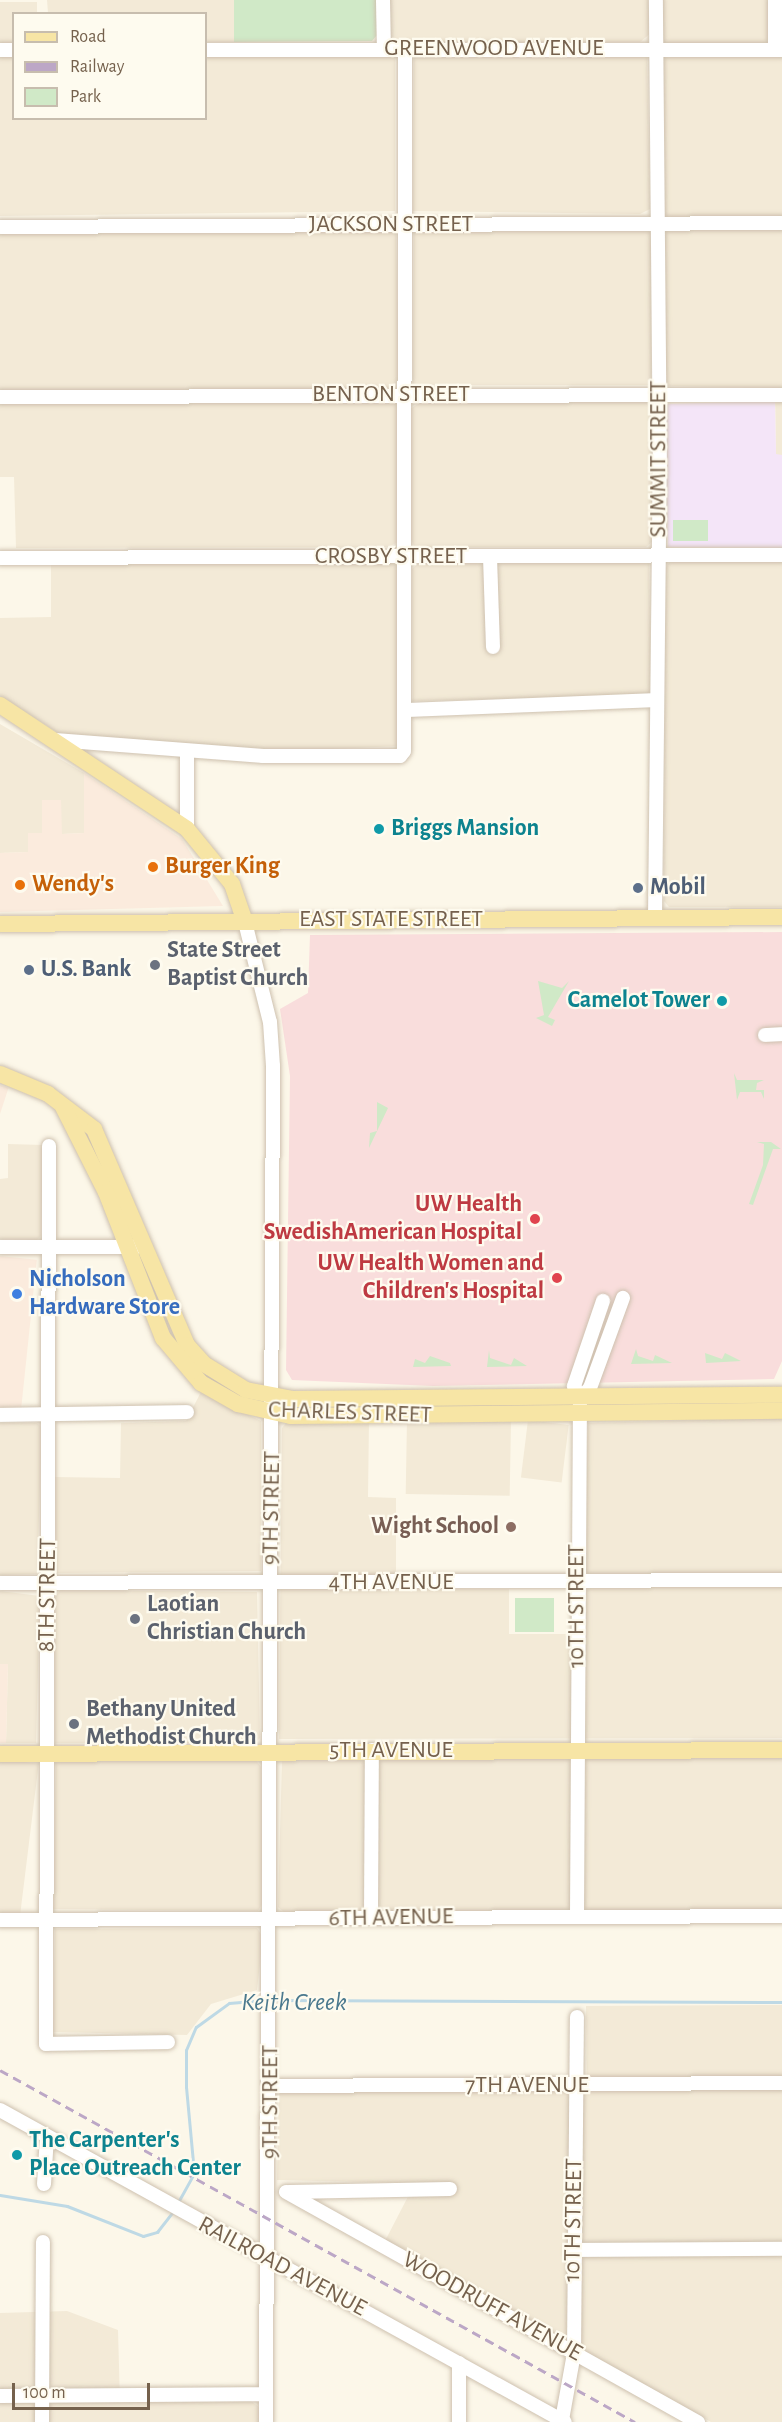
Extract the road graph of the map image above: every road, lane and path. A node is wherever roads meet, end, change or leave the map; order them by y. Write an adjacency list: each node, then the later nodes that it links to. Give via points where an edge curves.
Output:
1 (383, 0): 6 (street)
2 (656, 0): 4 (street, SUMMIT STREET)
3 (775, 0): 8 (street)
4 (656, 48): 7 (street, GREENWOOD AVENUE); 8 (street, GREENWOOD AVENUE); 11 (street, SUMMIT STREET)
5 (207, 50): 6 (street, GREENWOOD AVENUE)
6 (384, 50): 7 (street, GREENWOOD AVENUE)
7 (405, 50): 10 (street)
8 (779, 50)
9 (782, 223): 11 (street, JACKSON STREET)
10 (405, 225): 11 (street, JACKSON STREET); 12 (street, JACKSON STREET); 14 (street)
11 (659, 225): 15 (street, SUMMIT STREET)
12 (0, 227)
13 (782, 394): 15 (street, BENTON STREET)
14 (406, 395): 15 (street, BENTON STREET); 16 (street, BENTON STREET); 19 (street)
15 (660, 395): 17 (street, SUMMIT STREET)
16 (0, 398)
17 (659, 555): 18 (street, CROSBY STREET); 20 (street, CROSBY STREET); 23 (street, SUMMIT STREET)
18 (782, 555)
19 (408, 557): 20 (street, CROSBY STREET); 21 (street, CROSBY STREET); 25 (street)
20 (490, 557): 22 (street)
21 (0, 558)
22 (493, 647)
23 (657, 700): 25 (street); 30 (street, SUMMIT STREET)
24 (0, 705): 26 (main road)
25 (408, 710): 27 (street, via 407,746 400,756)
26 (53, 740): 27 (street); 28 (main road)
27 (187, 753): 28 (street)
28 (187, 829): 31 (main road, via 232,884)
29 (782, 917): 30 (main road, EAST STATE STREET)
30 (655, 918): 31 (main road, EAST STATE STREET)
31 (245, 922): 32 (main road, EAST STATE STREET); 45 (street, 9TH STREET, via 271,1028)
32 (0, 924)
33 (782, 1034): 34 (street)
34 (765, 1035)
35 (0, 1074): 36 (main road, CHARLES STREET)
36 (63, 1107): 38 (main road, CHARLES STREET, via 81,1116 98,1137); 41 (main road, CHARLES STREET, via 102,1182)
37 (49, 1146): 40 (street, 8TH STREET)
38 (144, 1246): 41 (street); 45 (main road, CHARLES STREET, via 187,1345 231,1382)
39 (0, 1247): 40 (street)
40 (49, 1247): 41 (street); 50 (street, 8TH STREET)
41 (126, 1247): 45 (main road, CHARLES STREET, via 163,1338 188,1371 238,1404)
42 (622, 1298): 46 (street, via 590,1388)
43 (603, 1301): 46 (street, 10TH STREET, via 574,1386)
44 (782, 1395): 46 (main road, CHARLES STREET)
45 (274, 1406): 46 (main road, CHARLES STREET); 55 (street, 9TH STREET)
46 (578, 1407): 47 (main road, CHARLES STREET); 52 (street, 10TH STREET)
47 (782, 1411)
48 (187, 1412): 50 (street)
49 (0, 1415): 50 (street)
50 (50, 1415): 54 (street, 8TH STREET)
51 (782, 1580): 52 (street, 4TH AVENUE)
52 (578, 1581): 55 (street, 4TH AVENUE); 60 (street, 10TH STREET)
53 (0, 1583): 54 (street, 4TH AVENUE)
54 (48, 1584): 55 (street, 4TH AVENUE); 59 (street, 8TH STREET)
55 (271, 1584): 58 (street, 9TH STREET)
56 (372, 1750): 58 (main road, 5TH AVENUE); 60 (main road, 5TH AVENUE); 64 (street)
57 (782, 1750): 60 (main road, 5TH AVENUE)
58 (271, 1751): 59 (main road, 5TH AVENUE); 67 (street, 9TH STREET)
59 (46, 1753): 61 (main road, 5TH AVENUE); 66 (street, 8TH STREET)
60 (576, 1753): 62 (street, 10TH STREET)
61 (0, 1754)
62 (577, 1916): 63 (street, 6TH AVENUE); 64 (street, 6TH AVENUE)
63 (782, 1916)
64 (371, 1918): 67 (street, 6TH AVENUE)
65 (0, 1920): 66 (street, 6TH AVENUE)
66 (46, 1920): 67 (street, 6TH AVENUE); 69 (street, 8TH STREET, via 46,2044)
67 (271, 1920): 71 (street, 9TH STREET)
68 (576, 2018): 72 (street, 10TH STREET)
69 (168, 2042)
70 (782, 2083): 72 (street, 7TH AVENUE)
71 (271, 2086): 72 (street, 7TH AVENUE); 77 (street, 9TH STREET)
72 (577, 2086): 81 (street, 10TH STREET)
73 (0, 2110): 74 (street, RAILROAD AVENUE)
74 (47, 2136): 75 (street); 82 (street, RAILROAD AVENUE, via 191,2218)
75 (44, 2184)
76 (450, 2189): 78 (street)
77 (272, 2192): 78 (street); 82 (street, 9TH STREET)
78 (286, 2192): 83 (street, WOODRUFF AVENUE)
79 (43, 2241): 87 (street)
80 (782, 2249): 81 (street)
81 (573, 2250): 83 (street, 10TH STREET)
82 (267, 2256): 84 (street, RAILROAD AVENUE); 85 (street, 9TH STREET)
83 (574, 2353): 88 (street, 10TH STREET); 92 (street, WOODRUFF AVENUE)
84 (459, 2363): 88 (street, RAILROAD AVENUE); 91 (street)
85 (266, 2394): 87 (street); 90 (street, 9TH STREET)
86 (0, 2396): 87 (street)
87 (42, 2396): 89 (street)
88 (563, 2421)
89 (42, 2422)
90 (266, 2422)
91 (459, 2422)
92 (698, 2422)

